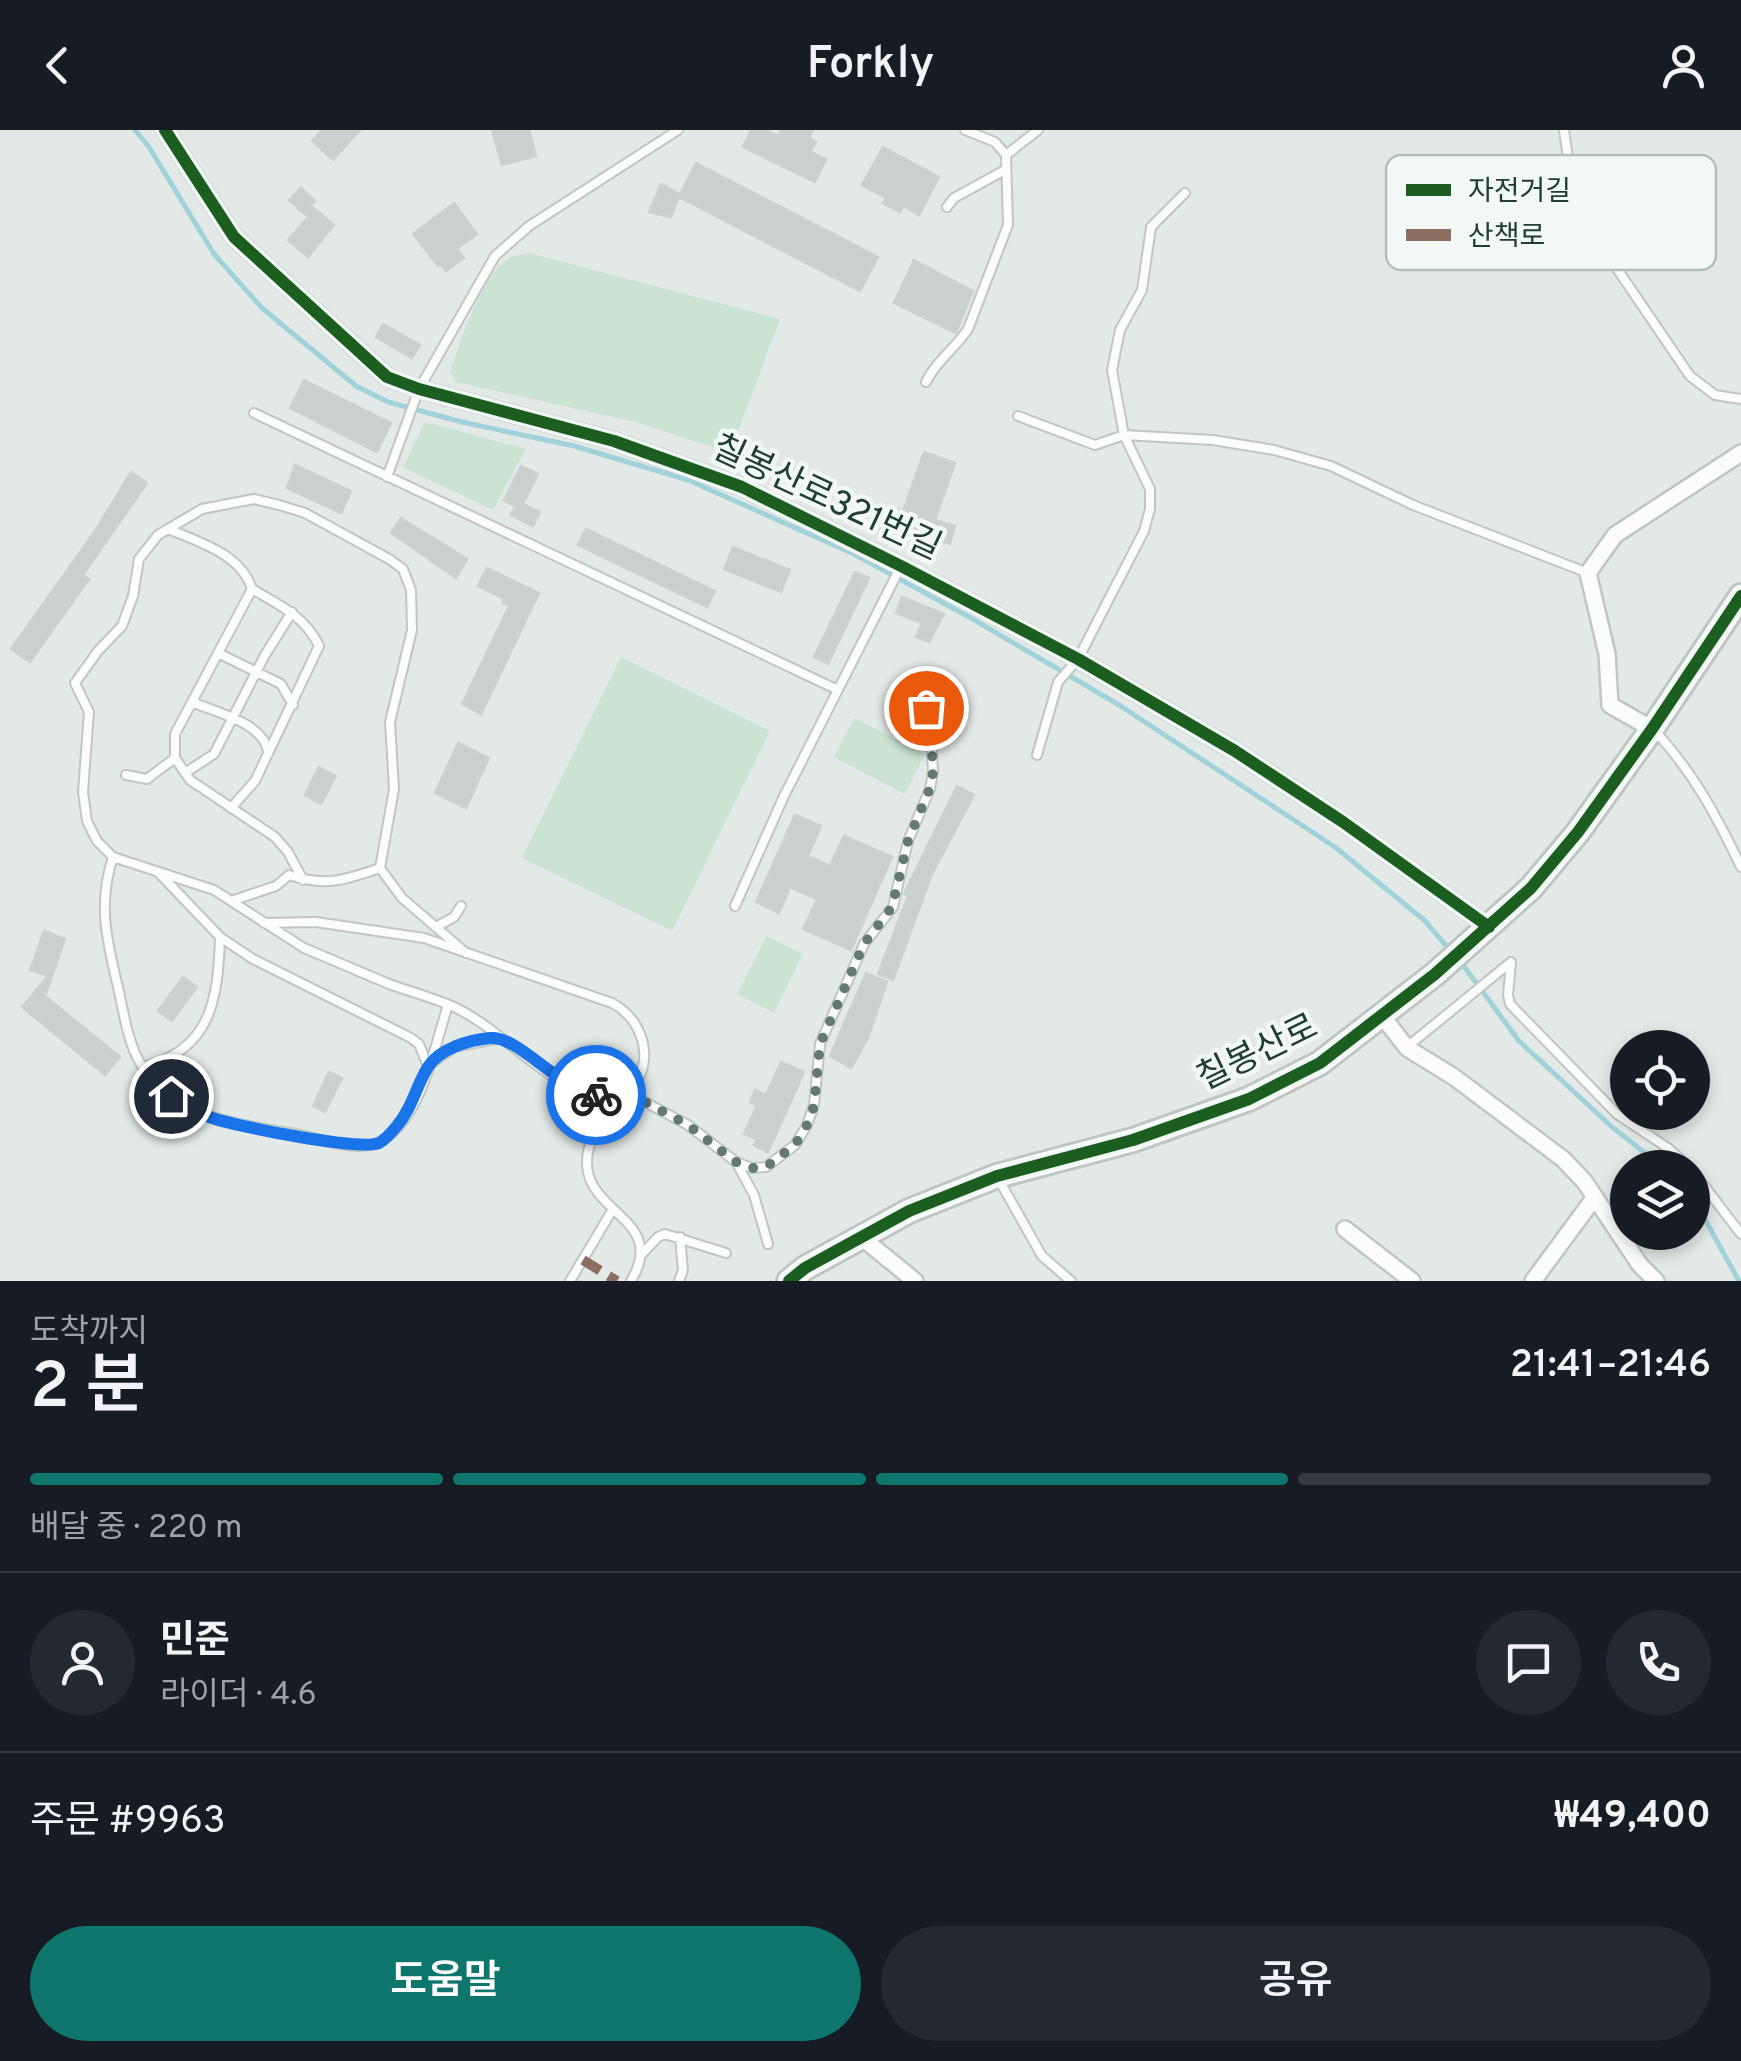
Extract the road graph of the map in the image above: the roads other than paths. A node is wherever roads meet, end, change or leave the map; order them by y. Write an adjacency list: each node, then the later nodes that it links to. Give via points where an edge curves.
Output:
1 (165, 130): 13 (street, 칠봉산로321번길, via 234,237 388,377)
2 (678, 130): 13 (lane, via 495,256)
3 (965, 130): 6 (lane, via 995,142)
4 (1038, 130): 6 (lane)
5 (1564, 130): 7 (lane)
6 (1006, 155): 8 (lane)
7 (1568, 155)
8 (1005, 170): 10 (lane); 12 (lane, via 1008,225 976,312)
9 (1185, 193): 17 (lane, via 1152,227 1142,290 1120,330 1112,370)
10 (947, 207)
11 (1618, 270): 14 (lane, via 1690,376 1715,395)
12 (926, 382)
13 (419, 389): 19 (lane); 21 (street, 칠봉산로321번길, via 614,440 742,487)
14 (1741, 399)
15 (254, 412): 19 (lane)
16 (1018, 416): 17 (lane, via 1095,445)
17 (1124, 435): 22 (lane, via 1213,440 1331,466); 27 (lane, via 1150,489 1150,508 1137,548)
18 (1741, 454): 22 (street, via 1616,536)
19 (387, 477): 29 (lane)
20 (168, 529): 23 (lane, via 232,560); 41 (lane, via 139,559 122,626 75,684 89,712 87,821); 43 (lane, via 202,509 254,498 304,513 403,569 412,630 390,722 394,789)
21 (901, 566): 27 (street, 칠봉산로321번길); 29 (lane)
22 (1588, 573): 34 (street, via 1607,654 1610,704)
23 (252, 588): 25 (lane); 26 (lane)
24 (1741, 596): 34 (street, 칠봉산로)
25 (292, 612): 28 (lane); 31 (lane, via 319,646)
26 (218, 653): 28 (lane); 30 (lane)
27 (1074, 662): 36 (lane, via 1058,682); 51 (street, 칠봉산로321번길, via 1344,822)
28 (256, 672): 31 (lane, via 281,684); 33 (lane)
29 (838, 690): 48 (lane)
30 (192, 702): 33 (lane); 37 (lane, via 175,734)
31 (292, 705): 35 (lane)
32 (926, 708): 62 (lane, via 930,788 892,907 864,944 820,1044 807,1125 795,1145 766,1167)
33 (232, 720): 35 (lane, via 264,737); 38 (lane, via 214,754)
34 (1652, 729): 42 (lane, via 1687,767); 51 (street, 칠봉산로, via 1578,832)
35 (268, 755): 40 (lane)
36 (1037, 755)
37 (175, 758): 38 (lane); 39 (lane, via 147,779)
38 (185, 772): 40 (lane)
39 (126, 776)
40 (231, 808): 45 (lane, via 275,837)
41 (114, 856): 44 (lane); 59 (lane, via 104,884 104,916)
42 (1741, 867)
43 (380, 868): 45 (lane, via 344,881); 50 (lane)
44 (158, 871): 46 (lane); 52 (lane)
45 (303, 880): 46 (lane, via 289,876)
46 (231, 901): 49 (lane)
47 (461, 906): 50 (lane)
48 (735, 906)
49 (264, 923): 53 (lane, via 334,924); 54 (lane, via 304,948)
50 (436, 928): 53 (lane)
51 (1482, 934): 55 (street, 칠봉산로)
52 (220, 938): 58 (lane, via 410,1038); 59 (lane, via 212,1003 196,1040 167,1061)
53 (466, 952): 60 (lane, via 628,1011 646,1046 636,1082)
54 (448, 1005): 56 (lane); 58 (lane)
55 (1383, 1017): 57 (street); 63 (street, 칠봉산로, via 1320,1063 1249,1099 1133,1140)
56 (506, 1038): 58 (lane, via 454,1047); 60 (lane, via 563,1083 588,1094)
57 (1406, 1048): 61 (lane, via 1510,962 1510,1004 1617,1114); 65 (street, via 1563,1159)
58 (428, 1066): 59 (lane, via 405,1116 380,1143 364,1146 214,1119 152,1082)
59 (143, 1067)
60 (626, 1092): 62 (lane, via 688,1125); 66 (lane, via 588,1152 592,1182)
61 (1670, 1150)
62 (736, 1162): 71 (lane)
63 (997, 1176): 70 (street, 칠봉산로); 79 (lane, via 1042,1256)
64 (1710, 1194): 68 (lane)
65 (1595, 1197): 81 (street); 82 (street)
66 (612, 1209): 72 (lane, via 631,1227); 74 (lane)
67 (1345, 1230): 80 (street)
68 (1741, 1234)
69 (680, 1236): 72 (lane, via 658,1237); 73 (lane); 76 (lane)
70 (861, 1237): 77 (street, 칠봉산로); 78 (street)
71 (768, 1244)
72 (643, 1253): 75 (lane)
73 (726, 1253)
74 (570, 1281)
75 (630, 1281)
76 (679, 1281)
77 (790, 1281)
78 (916, 1281)
79 (1071, 1281)
80 (1412, 1281)
81 (1533, 1281)
82 (1656, 1281)

